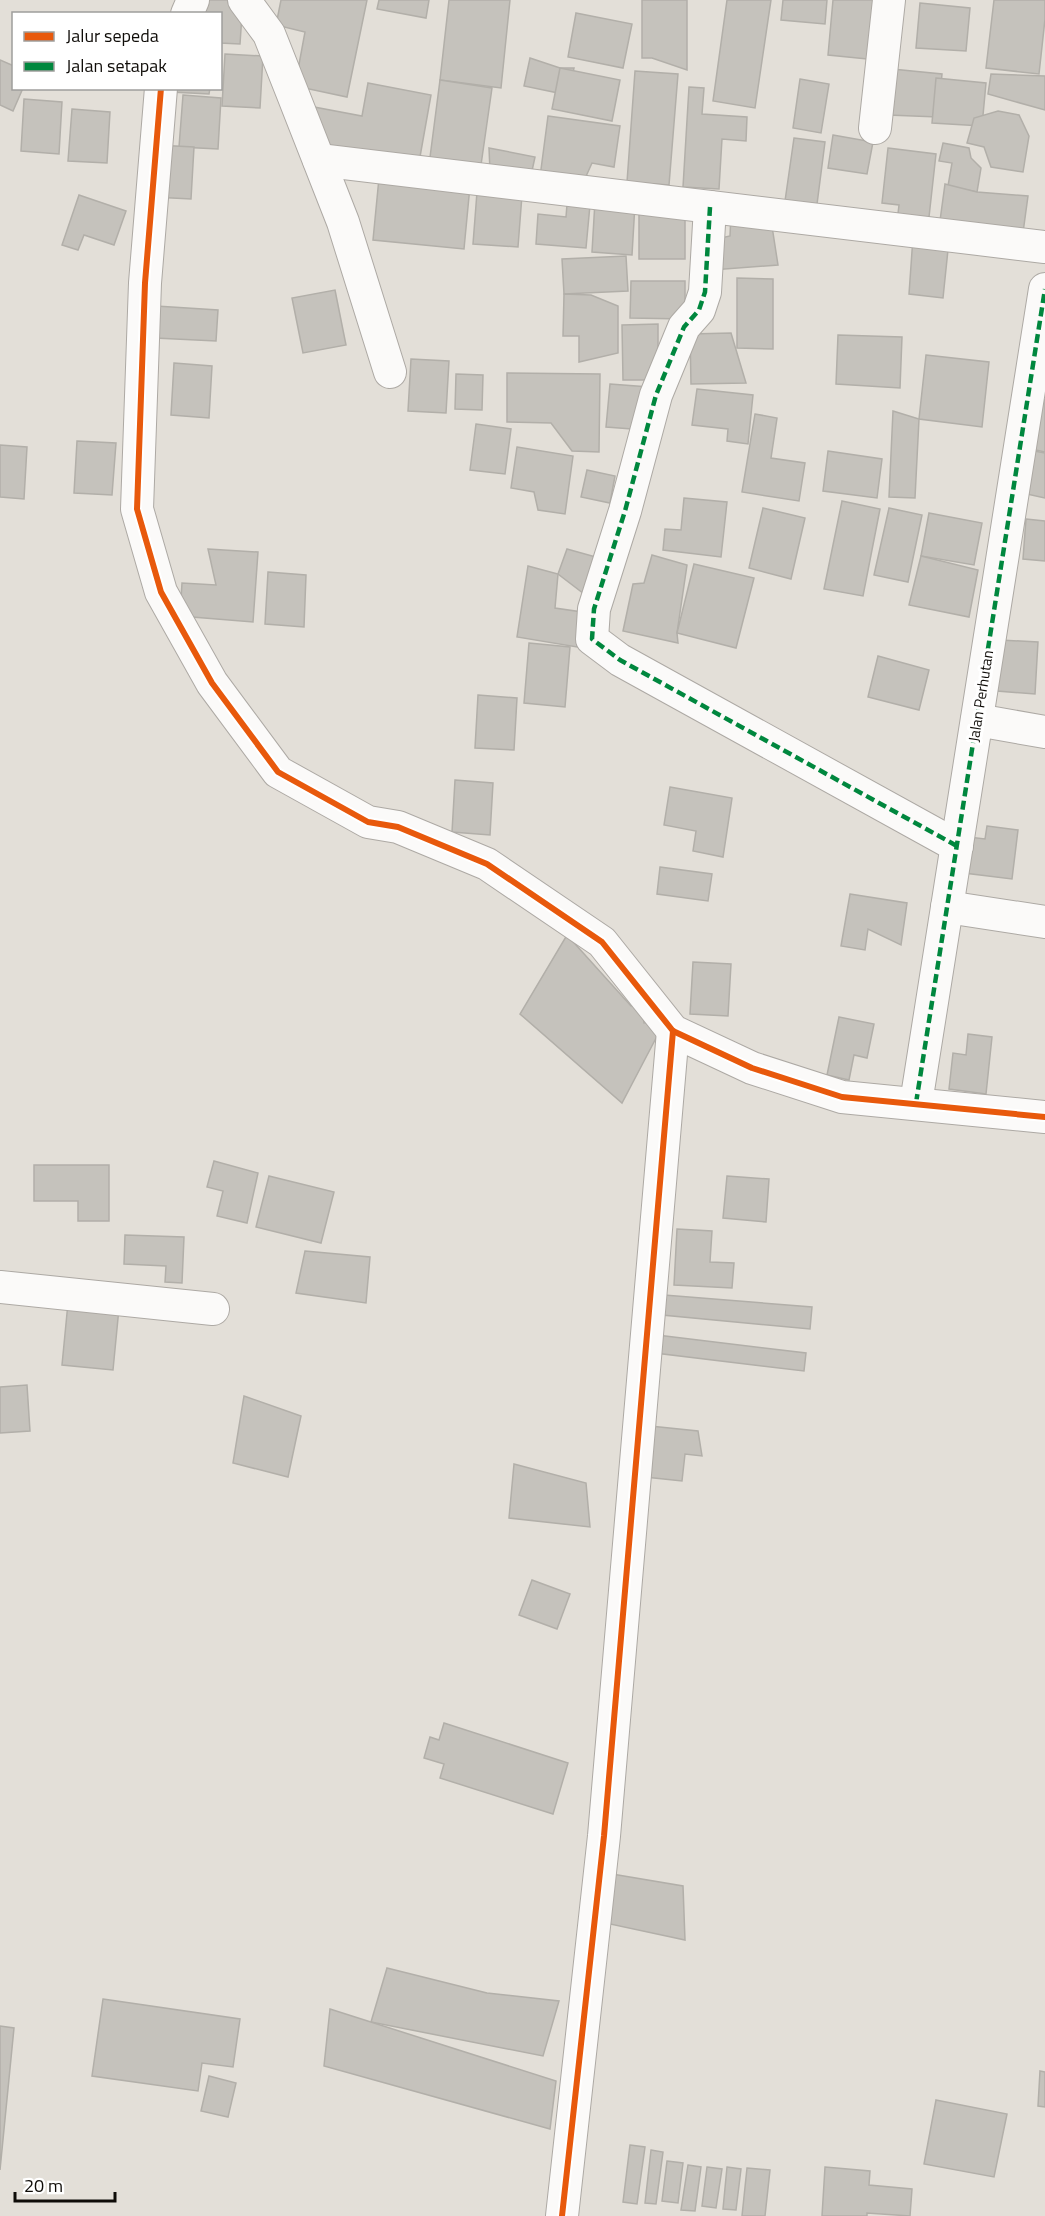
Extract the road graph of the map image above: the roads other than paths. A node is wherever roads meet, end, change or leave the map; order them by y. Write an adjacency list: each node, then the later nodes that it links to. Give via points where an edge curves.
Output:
1 (244, 0): 5 (street, via 269,34)
2 (889, 0): 4 (street)
3 (161, 90): 15 (street, via 145,283 137,509 161,592 212,683 278,772 368,822 399,827 487,864 602,942)
4 (875, 128)
5 (319, 160): 6 (street); 9 (street, via 343,222)
6 (710, 207): 7 (street); 12 (street, via 705,292 699,310 684,327 656,395 594,609 592,639 620,660)
7 (1045, 247)
8 (1045, 289): 10 (street, Jalan Perhutan)
9 (390, 372)
10 (977, 720): 11 (street); 12 (street, Jalan Perhutan)
11 (1045, 732)
12 (957, 846): 13 (street, Jalan Perhutan)
13 (947, 907): 14 (street); 16 (street, Jalan Perhutan)
14 (1045, 922)
15 (673, 1031): 16 (street, via 752,1068 842,1097); 20 (street, via 604,1836)
16 (916, 1103): 17 (street)
17 (1045, 1117)
18 (0, 1287): 19 (street)
19 (213, 1309)
20 (562, 2216)

